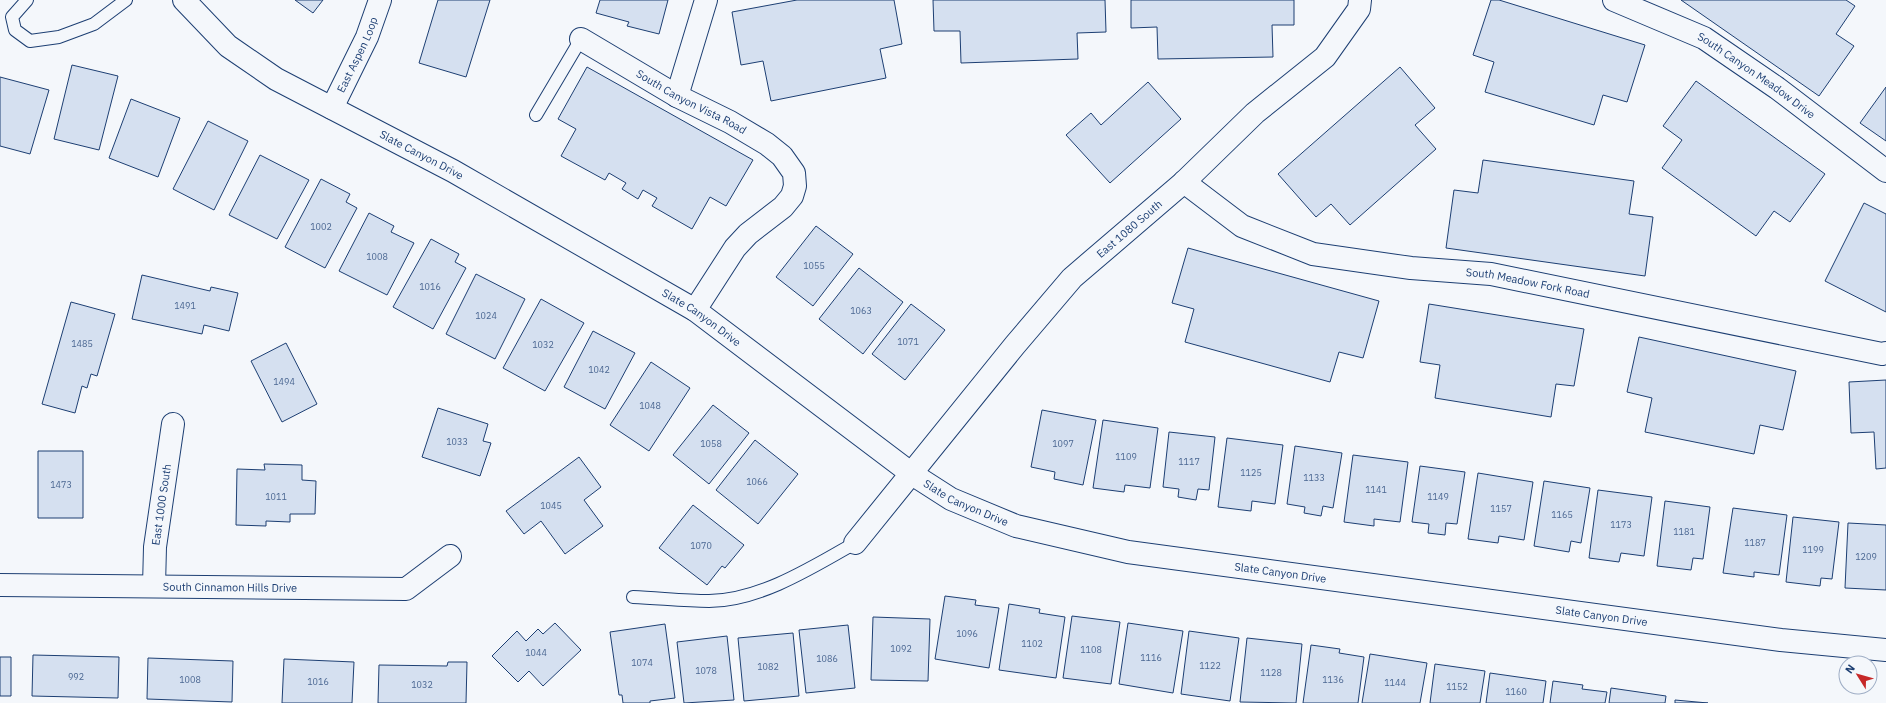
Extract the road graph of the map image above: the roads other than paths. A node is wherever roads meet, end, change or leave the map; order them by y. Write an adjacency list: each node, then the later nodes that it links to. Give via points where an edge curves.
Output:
1 (27, 0): 2 (lane, via 12,17 15,30 30,40 59,37 94,24)
2 (126, 0)
3 (184, 0): 10 (street, Slate Canyon Drive, via 228,46 276,79)
4 (380, 0): 10 (street, East Aspen Loop, via 367,38)
5 (706, 0): 9 (street)
6 (1360, 0): 13 (street, East 1080 South, via 1359,9 1325,57 1255,113)
7 (1614, 0): 12 (street, South Canyon Meadow Drive, via 1704,38 1777,88)
8 (581, 39): 9 (street, South Canyon Vista Road); 11 (lane)
9 (677, 96): 14 (street, South Canyon Vista Road, via 767,144 782,156 794,173 795,186 792,196 783,207 748,234 735,248)
10 (332, 108): 14 (street, Slate Canyon Drive, via 453,171)
11 (536, 115)
12 (1886, 171)
13 (1184, 182): 15 (street, South Meadow Fork Road, via 1242,226 1313,254 1410,268 1491,274); 17 (street, East 1080 South, via 1072,278 1014,345)
14 (695, 310): 17 (street, Slate Canyon Drive)
15 (1886, 353)
16 (173, 424): 21 (street, East 1000 South, via 155,547)
17 (912, 474): 18 (street, East 1080 South); 23 (street, Slate Canyon Drive, via 951,499 1016,526 1128,552 1781,640)
18 (855, 542): 22 (lane, via 796,577 742,597 711,602)
19 (450, 556): 21 (street, South Cinnamon Hills Drive, via 406,589)
20 (0, 585): 21 (street, South Cinnamon Hills Drive)
21 (154, 586)
22 (633, 597)
23 (1886, 650)

